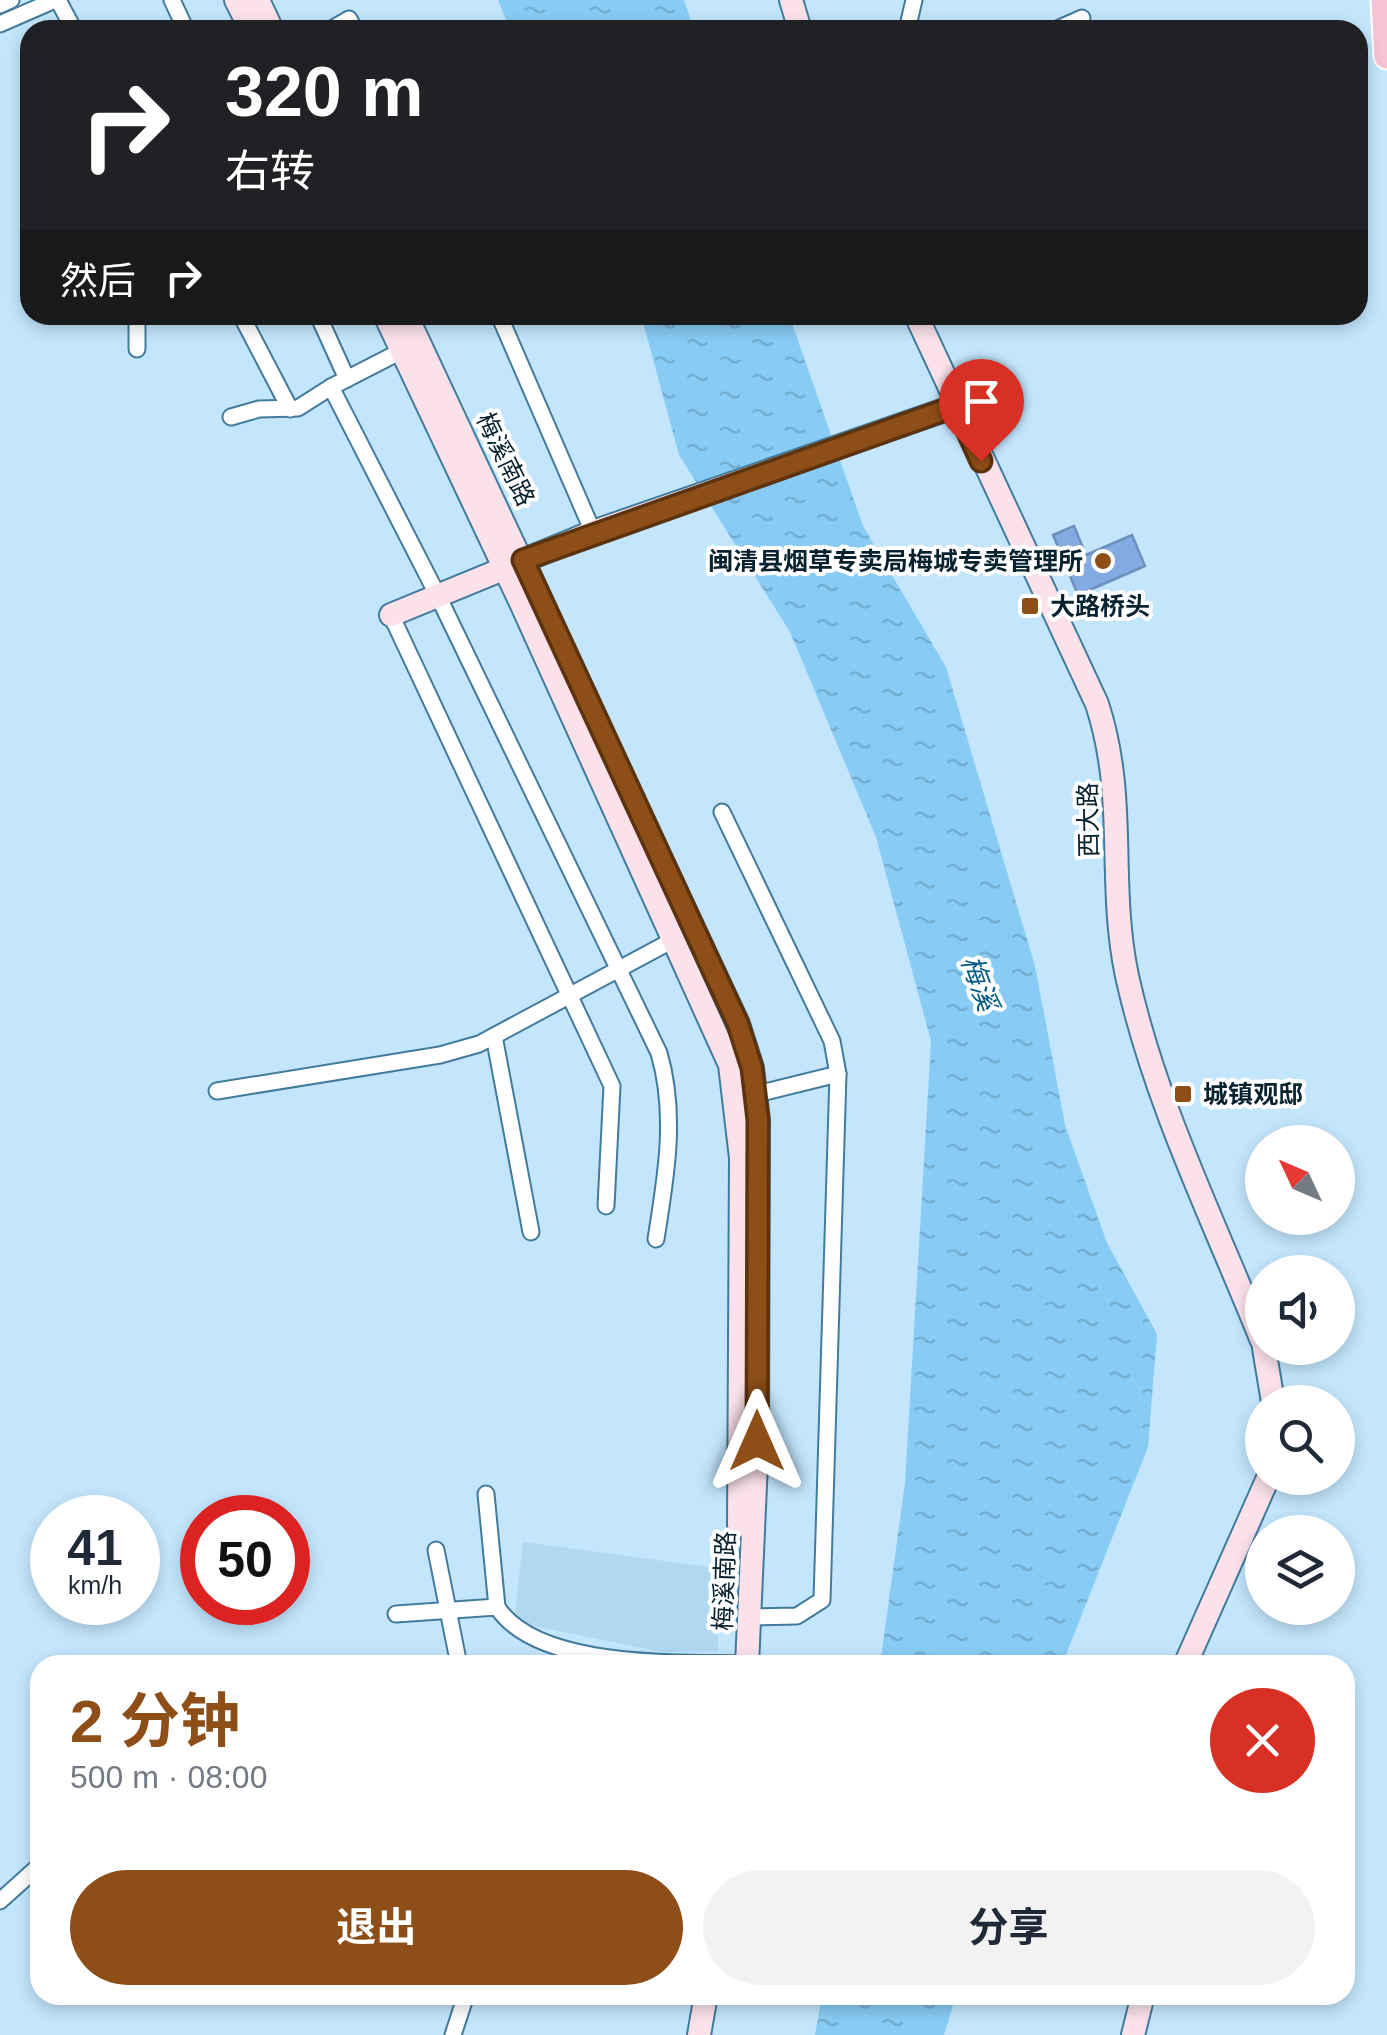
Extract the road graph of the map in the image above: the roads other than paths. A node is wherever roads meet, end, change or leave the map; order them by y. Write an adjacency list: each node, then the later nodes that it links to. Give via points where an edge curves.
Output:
1 (11, 0): 4 (street)
2 (57, 0): 7 (street)
3 (1384, 0): 8 (main road)
4 (0, 5)
5 (1082, 18): 6 (street)
6 (1078, 20)
7 (0, 24)
8 (1387, 56)
9 (137, 325): 17 (street)
10 (247, 325): 21 (street)
11 (323, 325): 18 (street)
12 (393, 325): 16 (main road, 梅溪南路)
13 (407, 325): 16 (main road, 梅溪南路)
14 (503, 325): 23 (street)
15 (920, 325): 20 (main road, 西大路)
16 (410, 346): 18 (street); 24 (main road, 梅溪南路)
17 (138, 350)
18 (348, 379): 19 (street)
19 (330, 387): 21 (street); 25 (street)
20 (956, 406): 23 (main road); 38 (main road, 西大路, via 1097,704 1115,770 1119,925 1134,1000 1178,1139)
21 (290, 410): 22 (street)
22 (231, 417)
23 (592, 532): 24 (main road)
24 (514, 564): 25 (main road); 28 (main road, 梅溪南路); 34 (main road, 梅溪南路, via 738,1024)
25 (438, 596): 26 (main road); 29 (street)
26 (391, 616): 30 (street)
27 (722, 812): 32 (street, via 832,1041)
28 (675, 939): 29 (street); 48 (main road, 梅溪南路, via 730,1065 740,1132)
29 (621, 968): 30 (street); 37 (street, via 659,1052 669,1092)
30 (571, 995): 31 (street); 35 (street, via 612,1086)
31 (494, 1036): 33 (street, via 440,1055); 36 (street)
32 (838, 1074): 34 (street); 45 (street, via 822,1600 797,1616)
33 (217, 1091)
34 (757, 1094): 45 (main road, 梅溪南路)
35 (606, 1206)
36 (532, 1232)
37 (656, 1239)
38 (1245, 1301)
39 (486, 1494): 42 (street)
40 (1260, 1495): 50 (main road)
41 (436, 1550): 43 (street)
42 (498, 1607): 43 (street); 47 (street, via 524,1633)
43 (447, 1611): 44 (street); 46 (street)
44 (396, 1614)
45 (750, 1617): 49 (main road, 梅溪南路)
46 (457, 1655)
47 (600, 1655)
48 (736, 1655)
49 (748, 1655)
50 (1189, 1655)
51 (30, 1874): 52 (street)
52 (0, 1901)
53 (463, 2005): 57 (street)
54 (696, 2005): 58 (main road)
55 (704, 2005): 58 (main road)
56 (1140, 2005): 59 (main road)
57 (453, 2035)
58 (696, 2035)
59 (1134, 2035)

